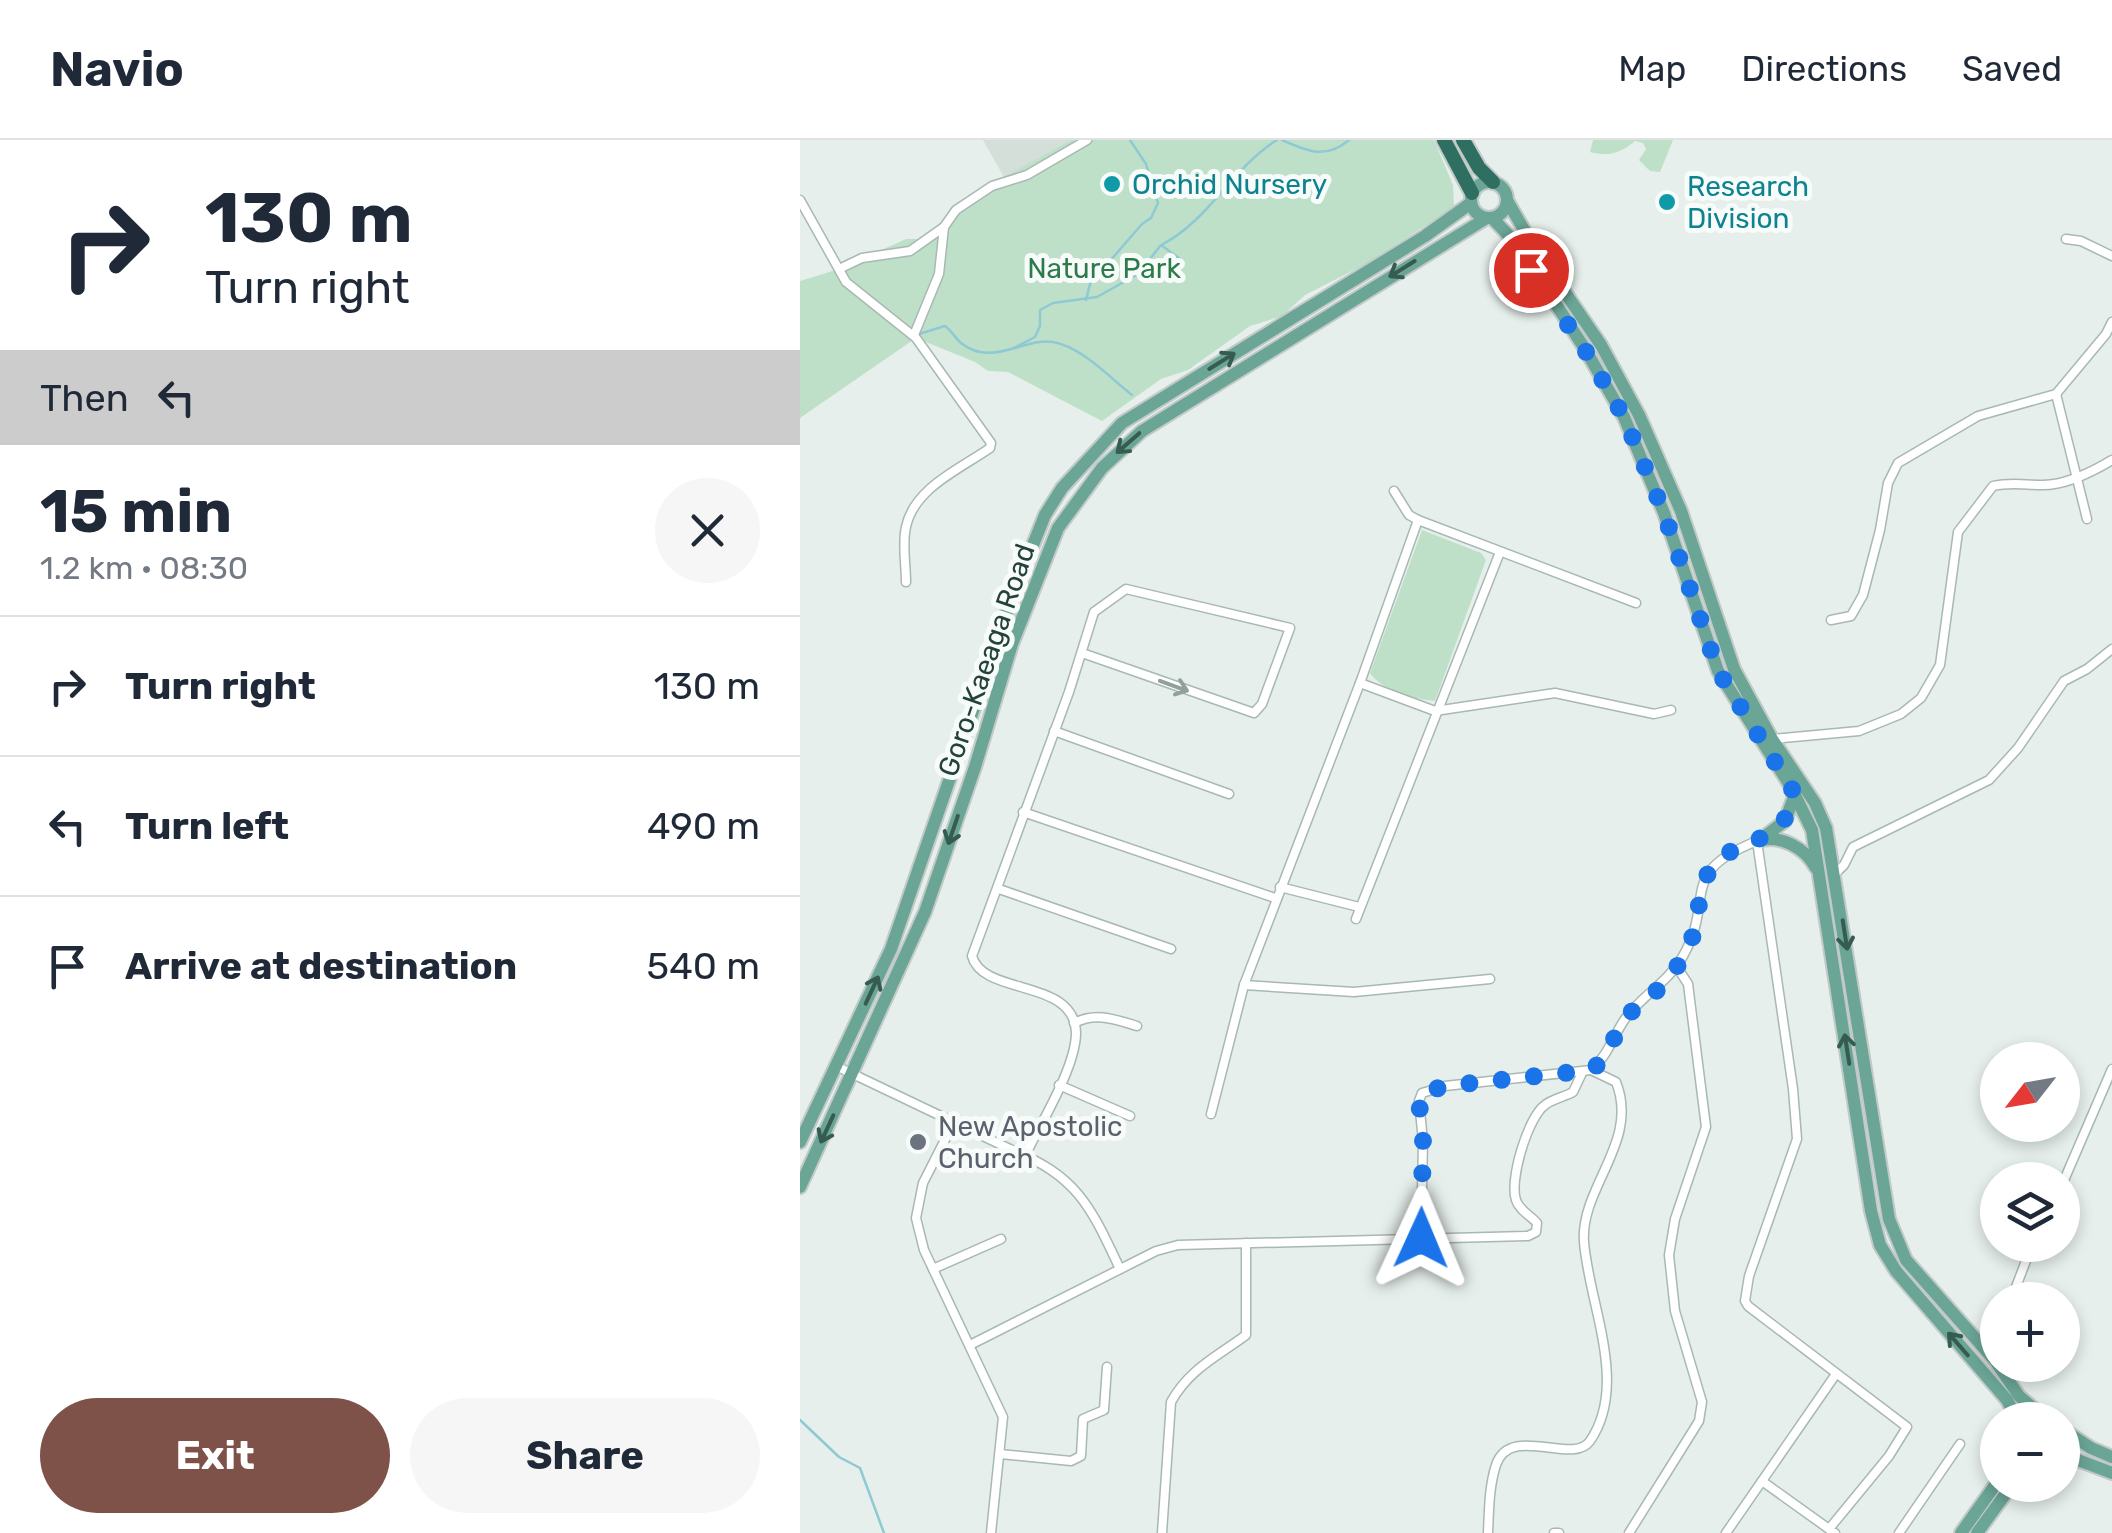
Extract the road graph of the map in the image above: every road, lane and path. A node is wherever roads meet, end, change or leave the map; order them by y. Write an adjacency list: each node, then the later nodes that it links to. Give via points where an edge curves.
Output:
1 (1087, 140): 9 (street, via 1027,175 992,186 956,210)
2 (1444, 140): 5 (highway)
3 (1463, 140): 4 (highway)
4 (1493, 182): 5 (main road, via 1480,184); 7 (main road)
5 (1471, 198): 8 (main road, via 1476,213); 49 (main road, Goro-Kaeaga Road, one-way to 5, via 891,949 1012,595 1062,488 1122,422 1425,236)
6 (800, 200): 12 (street)
7 (1508, 202): 8 (main road); 31 (main road, via 1639,415 1681,511 1729,658)
8 (1489, 218): 33 (main road, via 1516,244 1624,417 1718,671); 52 (main road, Goro-Kaeaga Road, one-way to 52, via 1168,412 1092,481 1058,528 1012,644 925,912)
9 (944, 227): 12 (street, via 910,251 862,258); 14 (street, via 939,274)
10 (2066, 239): 11 (street)
11 (2112, 256)
12 (839, 269): 14 (street, via 862,297)
13 (2112, 322): 15 (street)
14 (914, 335): 22 (street, via 992,445 914,506 906,528)
15 (2056, 394): 17 (street); 24 (street, via 1978,416 1898,463 1862,595 1852,616)
16 (2112, 460): 17 (street)
17 (2077, 477): 19 (street); 31 (street, via 2045,486 1993,486 1967,518 1954,547 1940,665 1920,698 1859,731)
18 (1394, 491): 20 (street)
19 (2086, 519)
20 (1418, 520): 21 (street); 27 (street)
21 (1500, 552): 23 (street); 29 (street)
22 (906, 582)
23 (1636, 602)
24 (1831, 620)
25 (2112, 649): 36 (street, via 2064,681 1990,780 1852,848)
26 (1082, 652): 26 (street, one-way to 26, via 1254,714 1290,628 1126,589 1094,612); 30 (street)
27 (1360, 684): 29 (street); 38 (street)
28 (1671, 710): 29 (street, via 1654,714 1554,693)
29 (1436, 711): 41 (street)
30 (1054, 731): 32 (street); 34 (street)
31 (1772, 738): 36 (main road, via 1820,814)
32 (1229, 794)
33 (1795, 794): 35 (main road, via 1785,822); 37 (main road, via 1812,830)
34 (1023, 812): 39 (street); 40 (street)
35 (1757, 841): 37 (main road, via 1798,847); 44 (street, via 1722,858 1707,875 1692,940); 70 (street, via 1797,1138 1745,1300)
36 (1836, 873): 67 (main road, one-way to 67, via 1892,1231 1912,1267)
37 (1820, 875): 71 (main road, one-way to 37, via 1880,1246)
38 (1280, 887): 40 (street); 41 (street)
39 (998, 889): 43 (street); 47 (street, via 974,964 986,976 1055,1000)
40 (1275, 898): 46 (street)
41 (1358, 907): 42 (street)
42 (1356, 919)
43 (1171, 949)
44 (1677, 967): 51 (street, via 1626,1017 1606,1055); 85 (street, via 1688,984 1706,1126 1669,1254 1674,1311 1702,1402 1699,1420)
45 (1490, 979): 46 (street, via 1354,992)
46 (1244, 985): 54 (street)
47 (1074, 1023): 48 (street, via 1104,1016); 53 (street, via 1072,1055)
48 (1137, 1026)
49 (836, 1066): 52 (street); 57 (main road, Goro-Kaeaga Road)
50 (2112, 1070): 60 (street)
51 (1587, 1071): 62 (street, via 1422,1093); 62 (street, via 1573,1092 1536,1115 1523,1146 1516,1200 1537,1223 1536,1232); 84 (street, via 1616,1082 1622,1098 1621,1127 1584,1239 1607,1410 1588,1446 1510,1448 1497,1461)
52 (853, 1073): 56 (street); 59 (main road, Goro-Kaeaga Road, one-way to 59)
53 (1059, 1085): 55 (street); 58 (street)
54 (1211, 1114)
55 (1130, 1116)
56 (954, 1122): 58 (street); 66 (street, via 924,1184 916,1218)
57 (800, 1142)
58 (1023, 1152): 65 (street, via 1081,1196)
59 (807, 1156): 61 (main road, Goro-Kaeaga Road)
60 (2072, 1162)
61 (800, 1187)
62 (1421, 1238): 64 (street)
63 (1001, 1239): 66 (street)
64 (1246, 1242): 65 (street, via 1178,1244); 83 (street, via 1246,1334 1208,1359 1171,1402)
65 (1120, 1269): 68 (street)
66 (933, 1270): 68 (street)
67 (1980, 1343)
68 (970, 1345): 74 (street, via 1004,1417)
69 (1108, 1368): 74 (street, via 1104,1410 1083,1419 1080,1456 1071,1461)
70 (1836, 1374): 78 (street); 81 (street, via 1908,1427)
71 (2008, 1402)
72 (2080, 1439): 75 (main road)
73 (1960, 1444): 87 (street)
74 (1000, 1454): 82 (street)
75 (2112, 1458)
76 (2080, 1461): 77 (main road)
77 (2112, 1473)
78 (1762, 1481): 81 (street); 86 (street)
79 (1983, 1502): 88 (main road)
80 (2000, 1502): 89 (main road)
81 (1832, 1531)
82 (991, 1533)
83 (1162, 1533)
84 (1488, 1533)
85 (1629, 1533)
86 (1726, 1533)
87 (1899, 1533)
88 (1960, 1533)
89 (1977, 1533)

